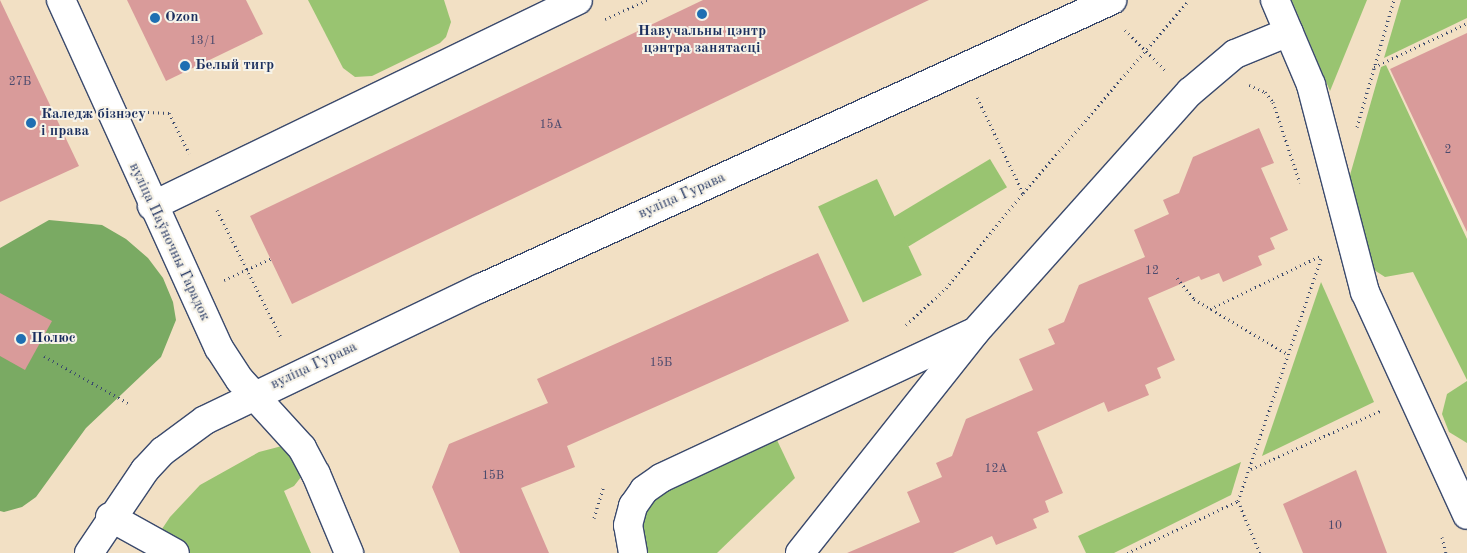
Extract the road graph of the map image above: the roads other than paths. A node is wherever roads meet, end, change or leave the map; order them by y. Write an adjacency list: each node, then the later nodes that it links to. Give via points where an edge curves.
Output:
1 (61, 0): 6 (street, вуліца Паўночны Гарадок)
2 (578, 0): 6 (street)
3 (1112, 0): 8 (street, вуліца Гурава)
4 (1275, 0): 5 (street)
5 (1290, 32): 7 (street, via 1234,54 1202,79); 9 (street, via 1320,114 1365,292)
6 (152, 206): 8 (street, вуліца Паўночны Гарадок, via 218,348)
7 (976, 331): 14 (street, via 661,478 644,490 633,506 628,526); 15 (street)
8 (253, 395): 10 (street, вуліца Гурава, via 205,420 163,451); 13 (street, вуліца Паўночны Гарадок, via 291,434 310,461)
9 (1467, 515)
10 (110, 517): 11 (street, вуліца Гурава); 12 (street)
11 (89, 553)
12 (175, 553)
13 (349, 553)
14 (633, 553)
15 (800, 553)

